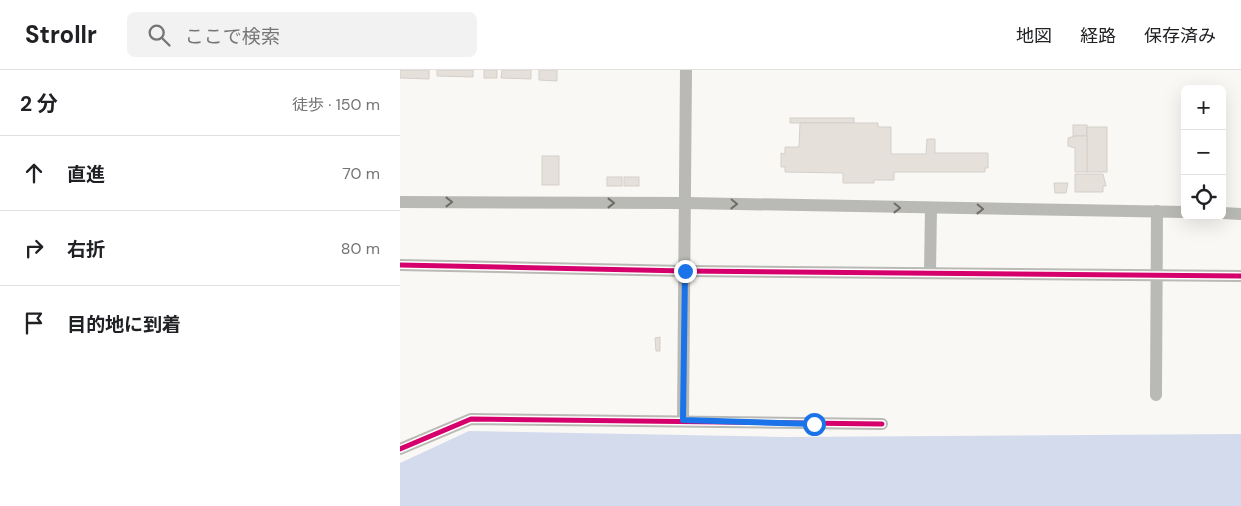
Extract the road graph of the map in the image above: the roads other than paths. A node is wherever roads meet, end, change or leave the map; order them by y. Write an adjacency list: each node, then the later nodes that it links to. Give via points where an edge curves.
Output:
1 (686, 70): 3 (street)
2 (400, 202): 3 (street, one-way to 3)
3 (686, 203): 4 (street, one-way to 4); 10 (street)
4 (931, 208): 5 (street, one-way to 5); 11 (street)
5 (1157, 211): 6 (street); 12 (street)
6 (1181, 212)
7 (1226, 213): 8 (street)
8 (1241, 214)
9 (400, 265): 10 (street)
10 (685, 271): 11 (street); 15 (street)
11 (930, 272): 12 (street)
12 (1156, 275): 13 (street); 14 (street)
13 (1241, 276)
14 (1156, 395)
15 (683, 420): 16 (street); 17 (street, via 471,419)
16 (882, 424)
17 (400, 449)

